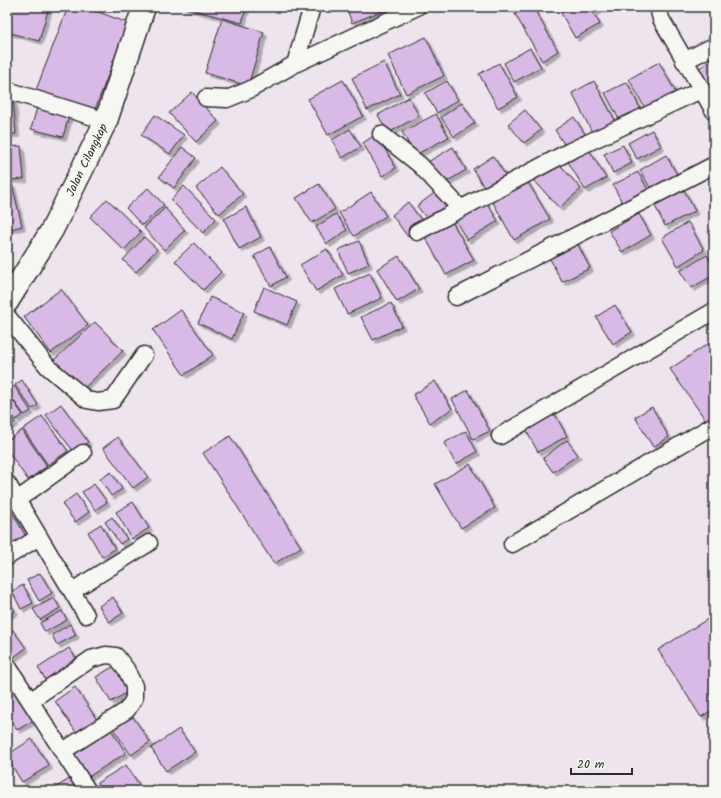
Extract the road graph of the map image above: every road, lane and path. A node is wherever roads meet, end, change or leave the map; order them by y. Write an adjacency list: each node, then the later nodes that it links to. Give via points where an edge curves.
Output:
1 (144, 7): 12 (street, Jalan Cilangkap)
2 (312, 7): 7 (street)
3 (417, 7): 7 (street)
4 (658, 7): 6 (street, via 661,19)
5 (714, 46): 6 (street)
6 (684, 61): 9 (street)
7 (295, 64): 10 (street, via 227,99)
8 (7, 90): 12 (street)
9 (701, 90): 11 (street); 15 (street, via 570,151)
10 (206, 98)
11 (714, 110)
12 (106, 121): 18 (street, Jalan Cilangkap, via 52,230)
13 (381, 134): 15 (street, via 420,165)
14 (714, 165): 17 (street)
15 (461, 209): 16 (street)
16 (417, 232)
17 (456, 297)
18 (7, 302)
19 (713, 315): 23 (street)
20 (7, 316): 21 (street, via 48,367 87,400 112,400)
21 (144, 355)
22 (714, 425): 29 (street)
23 (500, 436)
24 (83, 453): 26 (street)
25 (7, 483): 26 (street)
26 (17, 500): 27 (street)
27 (39, 537): 30 (street); 31 (street)
28 (149, 543): 31 (street)
29 (512, 544)
30 (7, 557)
31 (72, 591): 32 (street)
32 (86, 614)
33 (7, 665): 34 (street)
34 (30, 702): 35 (street); 35 (street, via 91,659 106,655 116,656 126,669 134,686 134,699 127,710)
35 (63, 751): 36 (street)
36 (88, 791)

